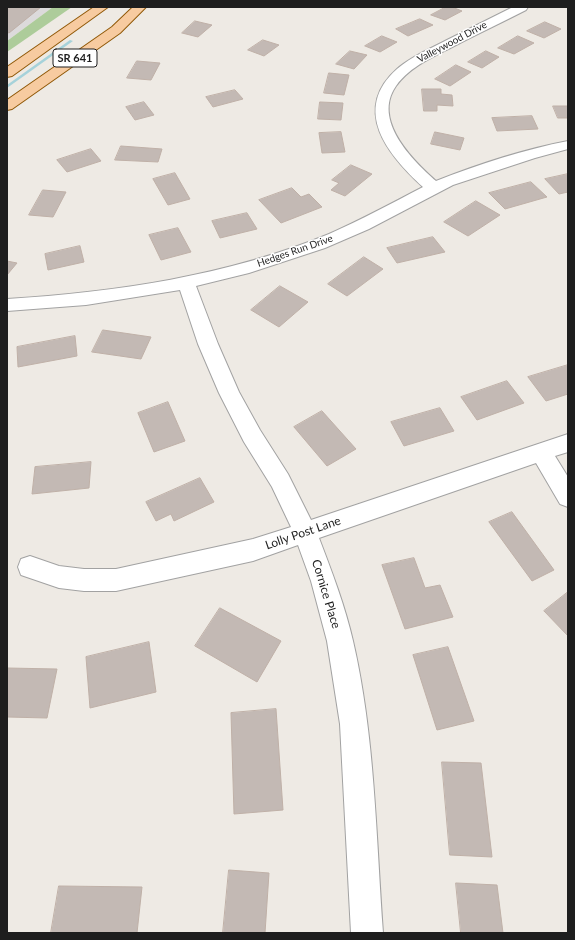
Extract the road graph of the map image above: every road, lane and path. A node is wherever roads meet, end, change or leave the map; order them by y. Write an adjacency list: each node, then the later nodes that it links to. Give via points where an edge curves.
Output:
1 (102, 7): 4 (main road, SR 641)
2 (140, 7): 5 (main road, SR 641, via 116,30)
3 (522, 7): 7 (street, Valleywood Drive, via 421,58 407,67 390,87 382,107 391,139 416,172)
4 (7, 73)
5 (7, 106)
6 (568, 145): 7 (street, Hedges Run Drive, via 522,157)
7 (434, 188): 8 (street, Hedges Run Drive, via 388,213 320,243 264,262)
8 (186, 282): 9 (street, Hedges Run Drive, via 112,296); 13 (street, Cornice Place, via 229,393 280,481)
9 (7, 305)
10 (568, 443): 11 (street, Lolly Post Lane)
11 (541, 452): 12 (street); 13 (street, Lolly Post Lane)
12 (568, 497)
13 (305, 532): 14 (street, Lolly Post Lane, via 253,550 116,580 59,577); 15 (street, Cornice Place, via 323,581 340,641 354,724)
14 (30, 567)
15 (367, 933)

